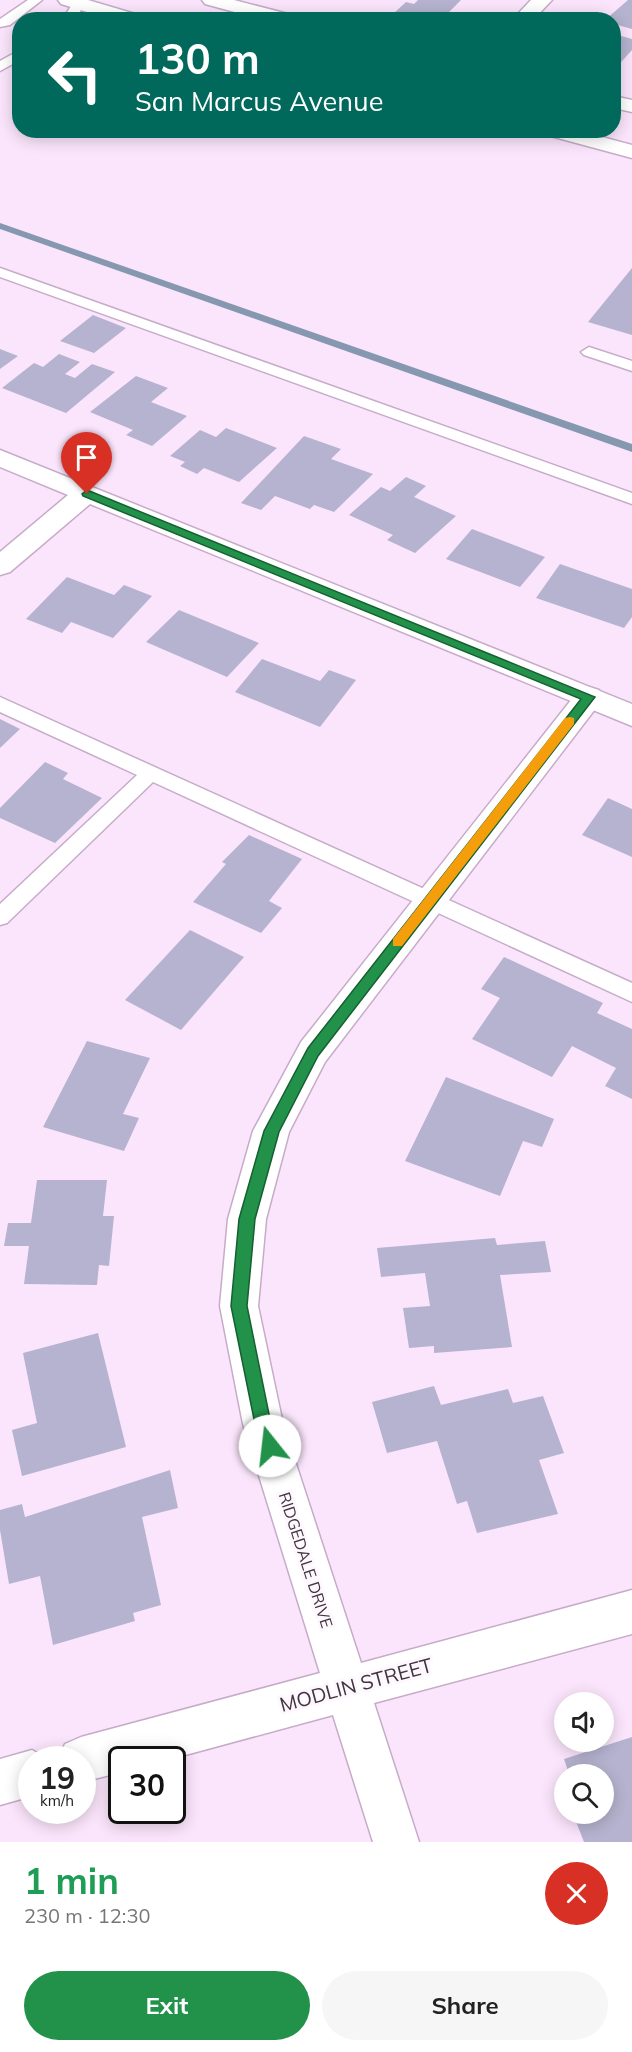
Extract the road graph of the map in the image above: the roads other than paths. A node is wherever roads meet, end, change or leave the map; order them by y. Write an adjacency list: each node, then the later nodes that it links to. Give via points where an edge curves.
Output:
1 (36, 0): 5 (lane)
2 (212, 0): 7 (street)
3 (542, 0): 8 (street)
4 (77, 1): 6 (street)
5 (20, 12)
6 (111, 12)
7 (258, 12)
8 (529, 12)
9 (580, 138): 10 (street)
10 (632, 152)
11 (0, 272): 16 (lane)
12 (589, 352): 13 (lane)
13 (632, 366)
14 (0, 458): 15 (street)
15 (87, 494): 17 (street); 18 (street)
16 (632, 499)
17 (0, 566)
18 (589, 697): 20 (street); 22 (street, RIDGEDALE DRIVE)
19 (0, 704): 21 (lane)
20 (632, 716)
21 (151, 772): 22 (lane); 23 (lane)
22 (431, 899): 24 (lane); 26 (street, RIDGEDALE DRIVE, via 313,1052 271,1131 247,1219 239,1306 263,1424)
23 (0, 917)
24 (632, 993)
25 (632, 1612): 26 (street, MODLIN STREET)
26 (346, 1687): 27 (street, MODLIN STREET); 30 (street, RIDGEDALE DRIVE)
27 (96, 1756)
28 (18, 1777): 29 (street)
29 (0, 1782)
30 (396, 1842)

